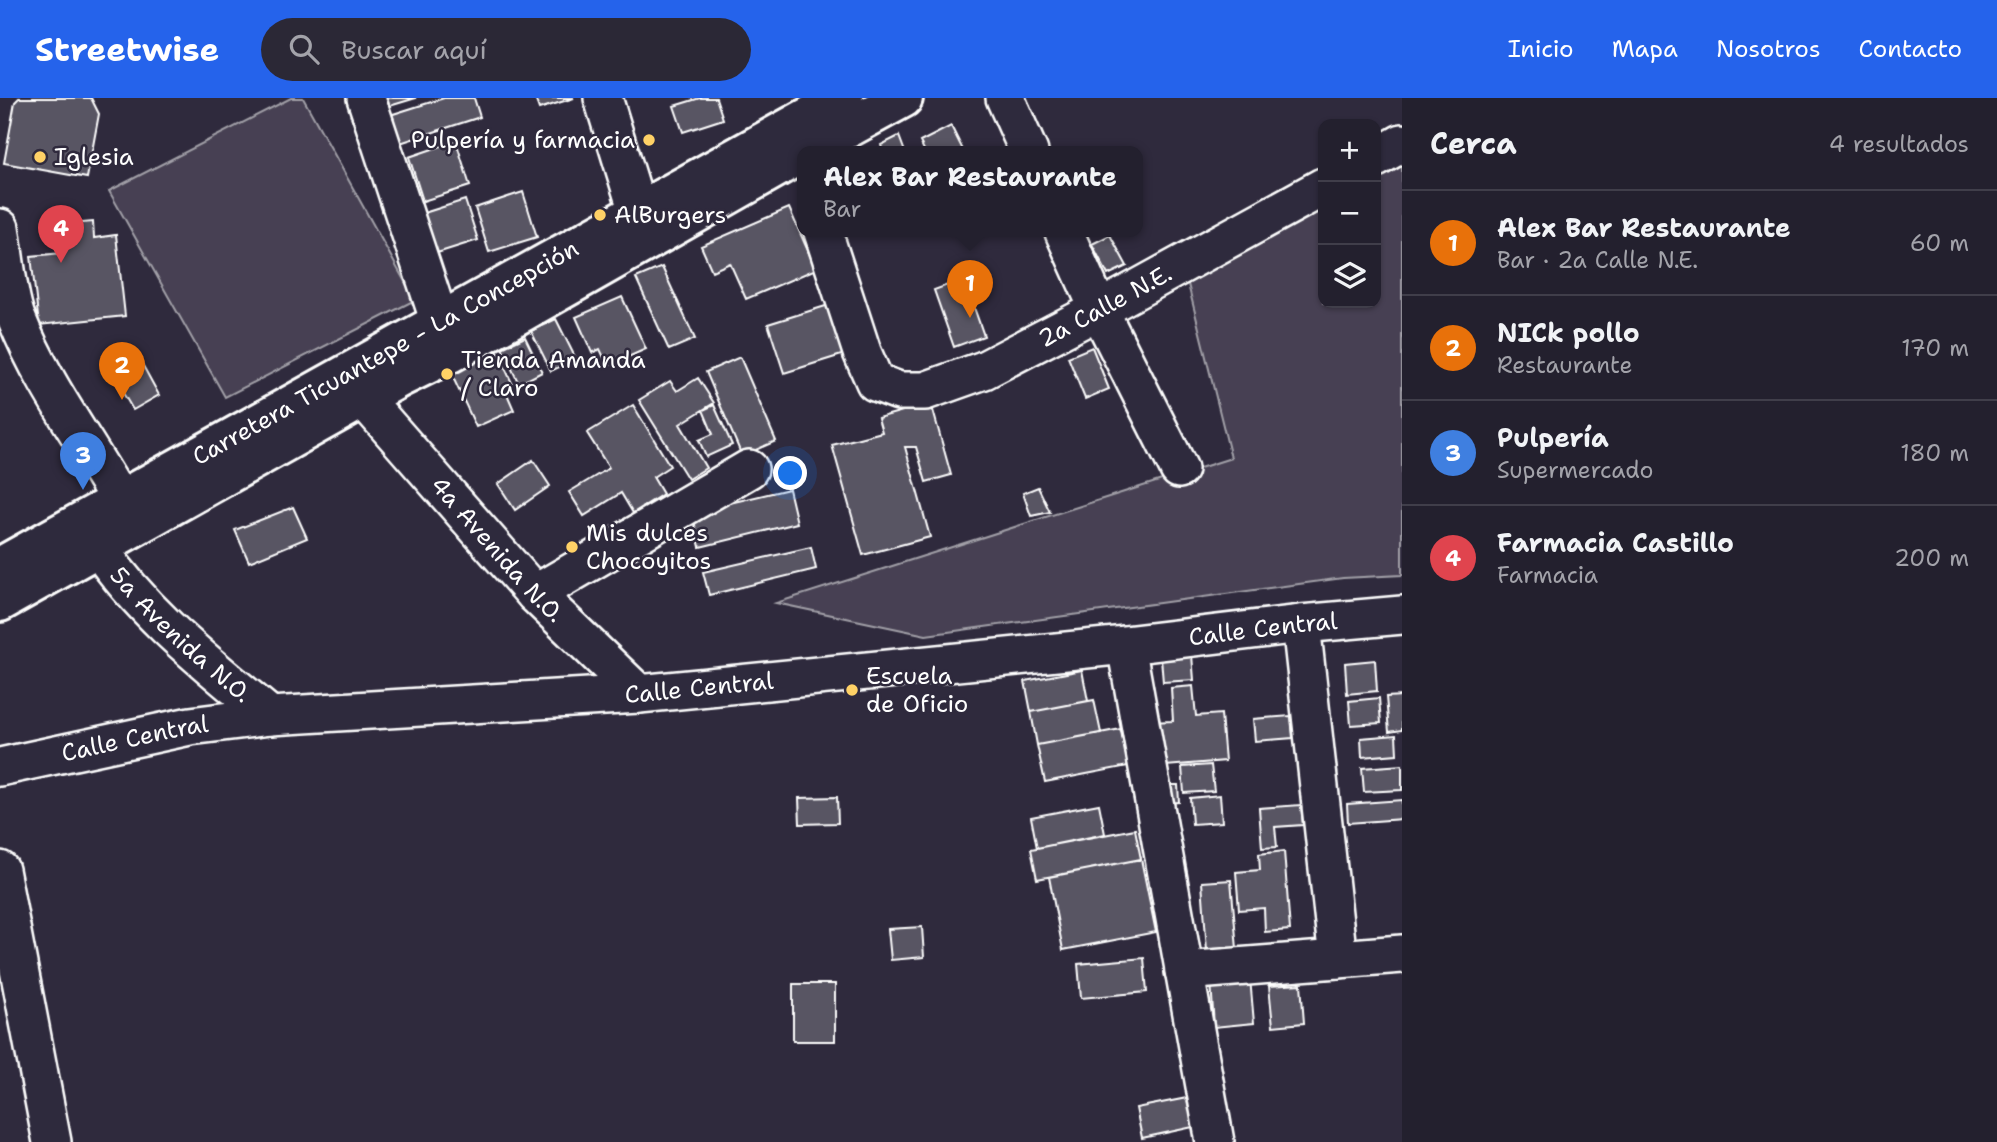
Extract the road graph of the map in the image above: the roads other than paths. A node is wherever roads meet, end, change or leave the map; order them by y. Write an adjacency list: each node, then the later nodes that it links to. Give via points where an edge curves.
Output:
1 (366, 98): 16 (street)
2 (603, 98): 10 (street)
3 (903, 98): 5 (main road, Carretera Ticuantepe - La Concepción)
4 (1005, 98): 7 (street)
5 (810, 134): 10 (main road, Carretera Ticuantepe - La Concepción); 16 (main road, Carretera Ticuantepe - La Concepción)
6 (1402, 143): 8 (street)
7 (1026, 146)
8 (1381, 155)
9 (1318, 190): 14 (street, 2a Calle N.E.)
10 (638, 212): 16 (main road, Carretera Ticuantepe - La Concepción)
11 (0, 228): 15 (street)
12 (825, 237): 14 (street, 2a Calle N.E., via 875,382 899,391 925,391 984,370)
13 (1066, 237): 14 (street)
14 (1099, 310): 19 (street)
15 (8, 318): 20 (street)
16 (444, 337): 17 (main road, Carretera Ticuantepe - La Concepción); 20 (main road, Carretera Ticuantepe - La Concepción)
17 (363, 399): 20 (main road, Carretera Ticuantepe - La Concepción); 23 (street, 4a Avenida N.O.)
18 (749, 470): 23 (street)
19 (1179, 470)
20 (127, 513): 21 (main road, Carretera Ticuantepe - La Concepción); 22 (main road, Carretera Ticuantepe - La Concepción)
21 (98, 547): 24 (main road, Carretera Ticuantepe - La Concepción); 29 (street, 5a Avenida N.O., via 160,622)
22 (0, 567)
23 (535, 594): 28 (street, 4a Avenida N.O.)
24 (0, 602)
25 (1402, 615): 26 (street, Calle Central)
26 (1301, 624): 27 (street, Calle Central); 33 (street)
27 (1126, 645): 28 (street, Calle Central); 34 (street)
28 (639, 694): 29 (street, Calle Central)
29 (270, 716): 30 (street, Calle Central, via 190,726)
30 (0, 767)
31 (0, 870): 35 (street)
32 (1402, 954): 33 (street)
33 (1338, 959): 34 (street)
34 (1184, 971): 36 (street)
35 (52, 1142)
36 (1214, 1142)

